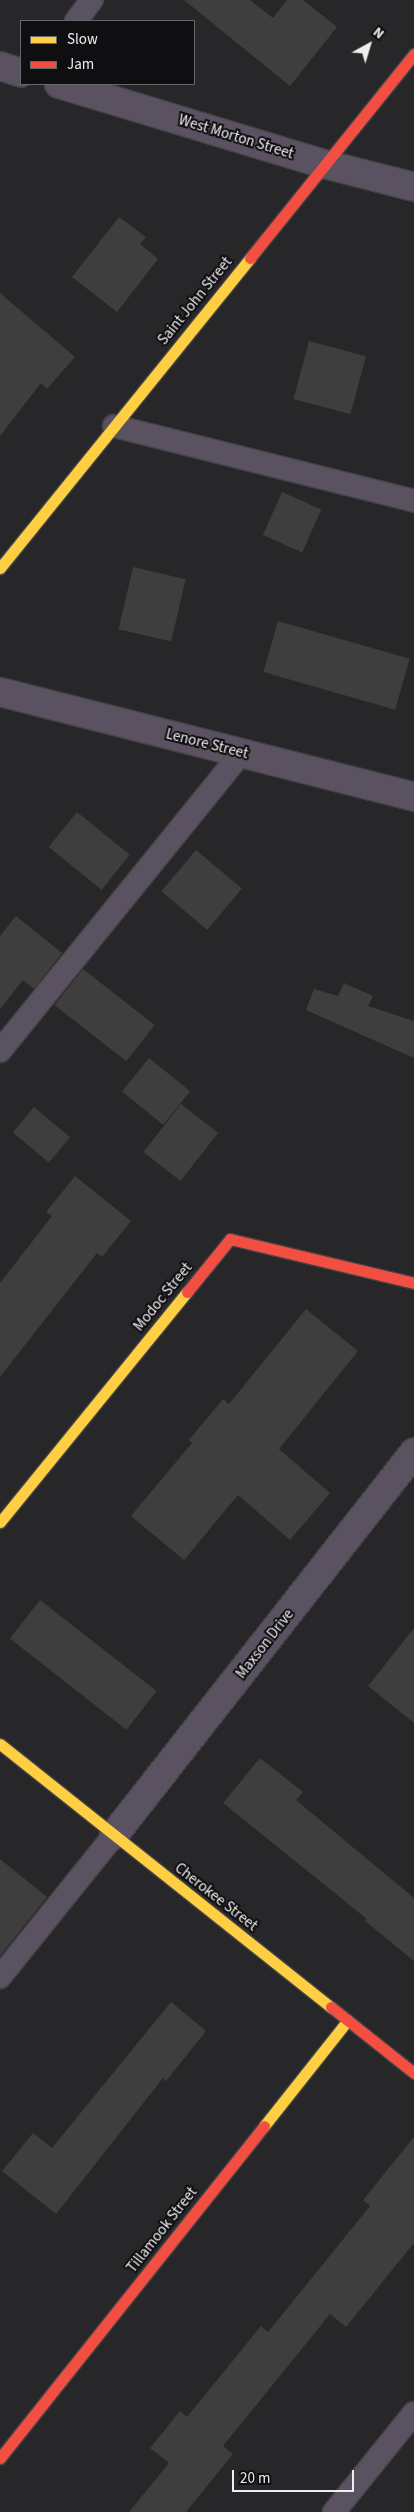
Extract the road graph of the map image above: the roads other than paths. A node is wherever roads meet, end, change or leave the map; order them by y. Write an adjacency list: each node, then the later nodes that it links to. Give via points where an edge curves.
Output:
1 (92, 0): 2 (lane)
2 (77, 20)
3 (414, 54): 5 (street, Saint John Street)
4 (62, 85): 5 (street, West Morton Street)
5 (324, 164): 6 (street, West Morton Street); 7 (street, Saint John Street)
6 (414, 188)
7 (114, 426): 8 (lane); 9 (street, Saint John Street)
8 (414, 501)
9 (0, 568)
10 (0, 692): 11 (street, Lenore Street)
11 (242, 752): 12 (street, Lenore Street); 13 (lane)
12 (414, 797)
13 (0, 1052)
14 (414, 1284): 16 (street, Modoc Street, via 230,1239)
15 (414, 1454): 18 (street, Maxson Drive)
16 (0, 1522)
17 (0, 1744): 18 (street, Cherokee Street)
18 (114, 1835): 19 (lane); 20 (street, Cherokee Street)
19 (0, 1977)
20 (348, 2020): 21 (street, Cherokee Street); 23 (street, Tillamook Street)
21 (414, 2073)
22 (414, 2413): 24 (lane)
23 (0, 2458)
24 (334, 2512)

